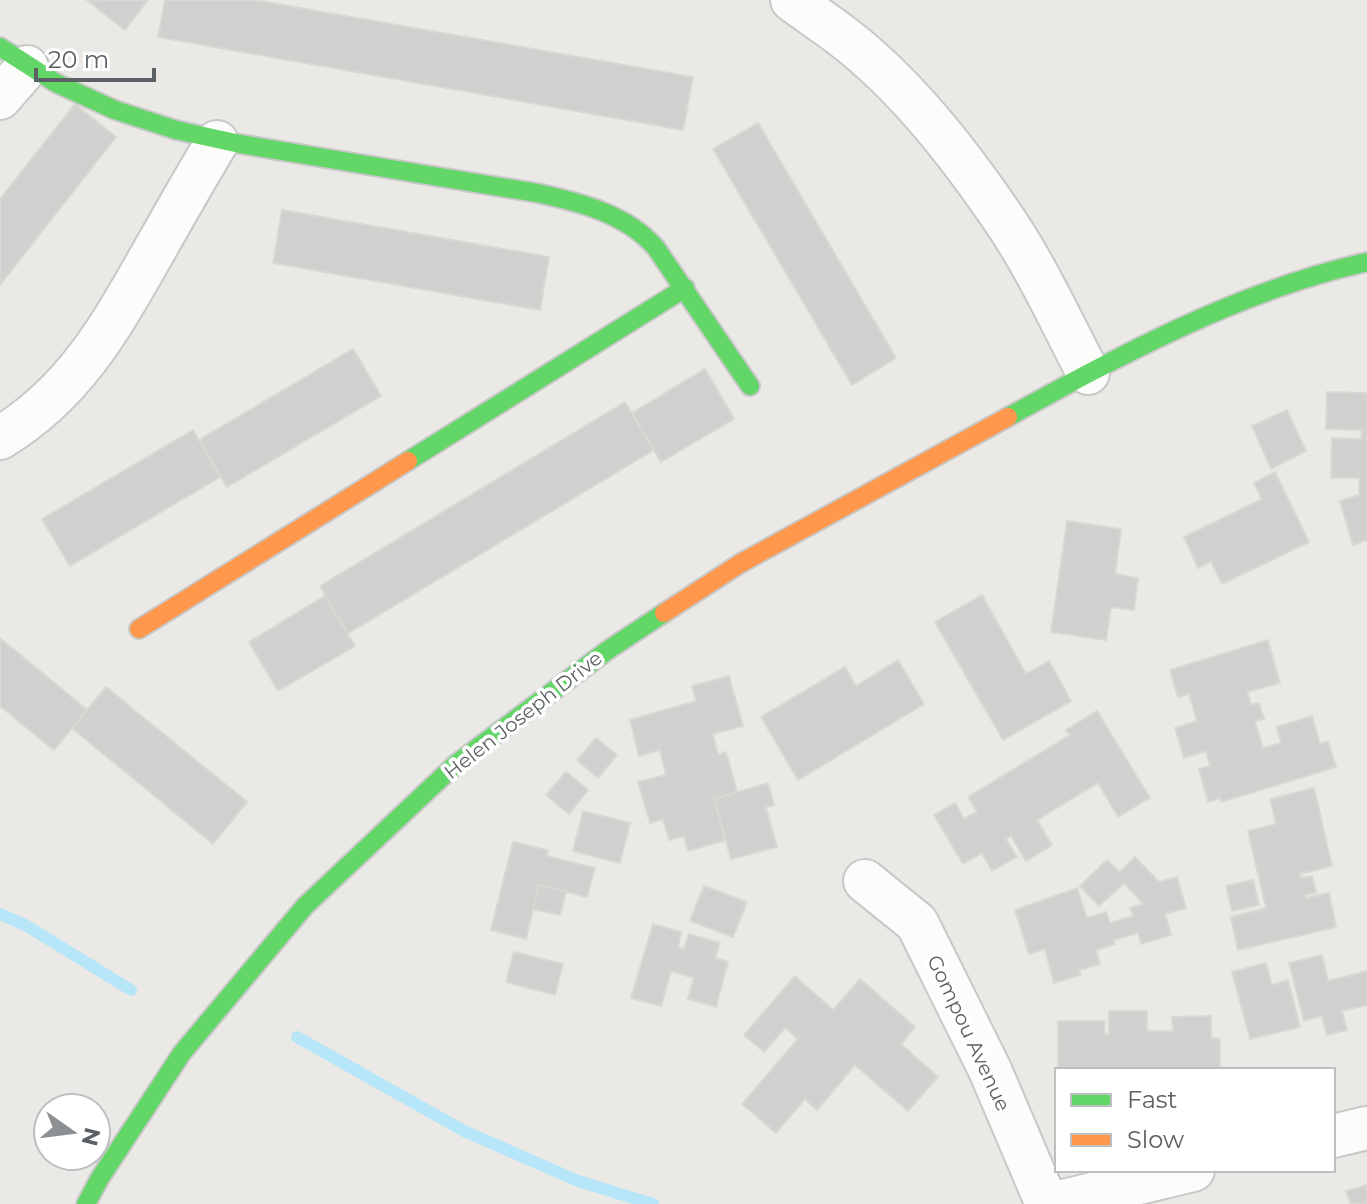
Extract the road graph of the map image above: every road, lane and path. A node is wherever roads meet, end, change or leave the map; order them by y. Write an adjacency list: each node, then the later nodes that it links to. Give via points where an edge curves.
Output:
1 (792, 0): 7 (street, via 891,80 945,140 1004,219)
2 (13, 57): 3 (street); 4 (street, via 119,111)
3 (0, 98)
4 (217, 142): 6 (street, via 437,173 585,205 617,217 648,239); 9 (street, via 90,359 43,409)
5 (1367, 262): 7 (street, Helen Joseph Drive, via 1232,305)
6 (685, 288): 8 (street); 10 (street)
7 (1088, 373): 15 (street, Helen Joseph Drive, via 741,563 608,650 456,764 305,906 182,1053)
8 (750, 386)
9 (0, 438)
10 (139, 629)
11 (865, 881): 16 (street, Gompou Avenue, via 917,923)
12 (1367, 1128): 13 (street)
13 (1335, 1136)
14 (1185, 1172): 16 (street)
15 (86, 1204)
16 (1049, 1204)

